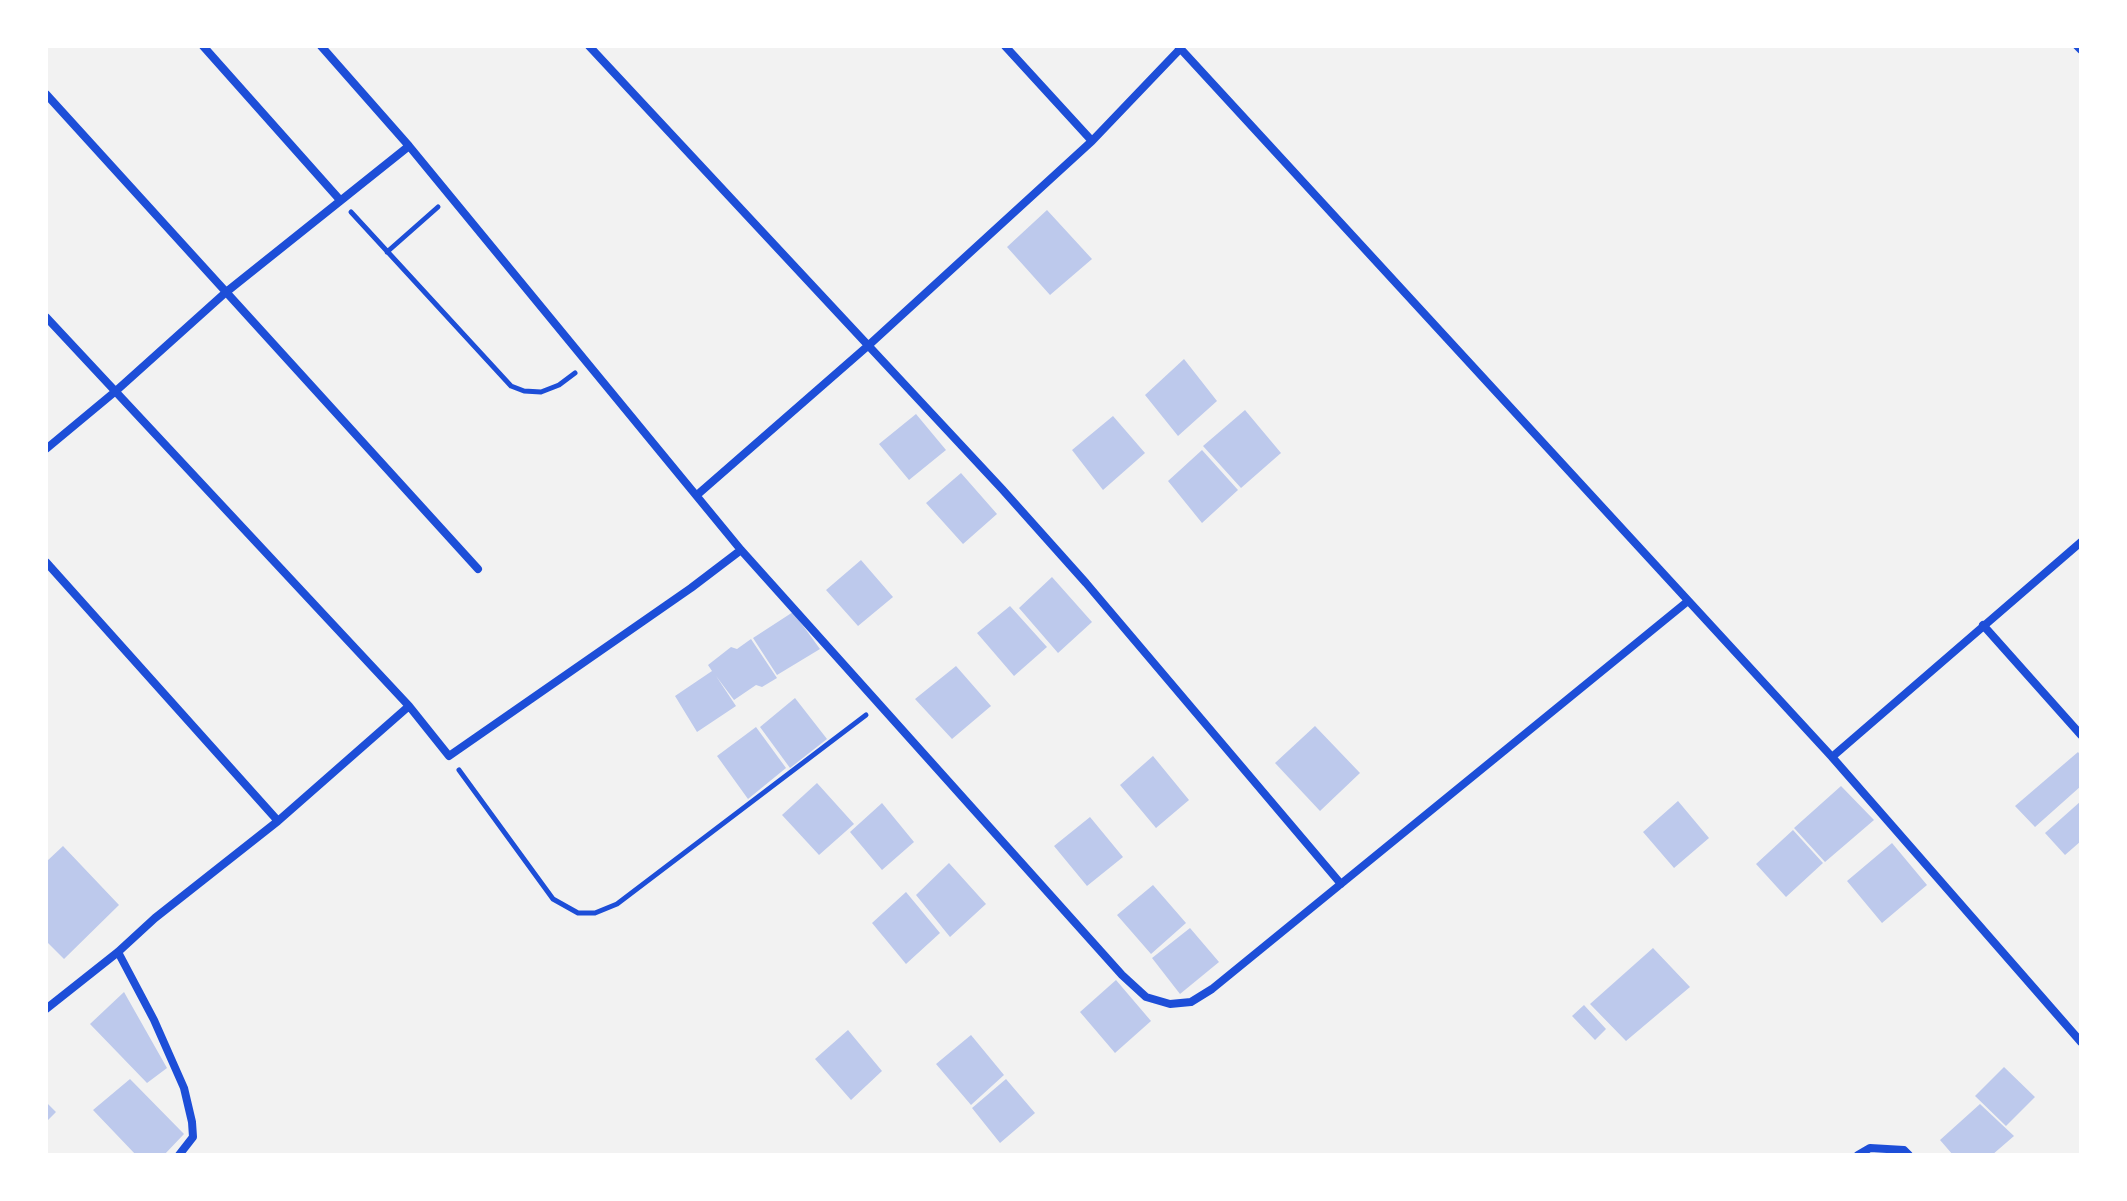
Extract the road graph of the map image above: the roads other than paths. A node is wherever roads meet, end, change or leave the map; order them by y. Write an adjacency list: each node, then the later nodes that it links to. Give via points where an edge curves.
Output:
1 (203, 46): 9 (street)
2 (321, 46): 8 (street)
3 (1005, 46): 7 (street)
4 (593, 47): 12 (street)
5 (1179, 47): 7 (street); 20 (street)
6 (46, 94): 10 (street)
7 (1092, 141): 12 (street)
8 (409, 146): 9 (street); 15 (street)
9 (340, 200): 10 (street)
10 (225, 293): 13 (street); 19 (street)
11 (46, 317): 13 (street)
12 (870, 344): 15 (street); 26 (street, via 1086,583)
13 (117, 390): 14 (street); 22 (street)
14 (46, 449)
15 (697, 495): 17 (street)
16 (2081, 542): 21 (street)
17 (741, 550): 22 (street, via 449,756); 26 (street, via 1146,997 1170,1004 1191,1002)
18 (46, 562): 25 (street)
19 (478, 569)
20 (1688, 601): 24 (street); 26 (street)
21 (1983, 625): 23 (street); 24 (street)
22 (409, 706): 25 (street)
23 (2081, 735)
24 (1832, 757): 29 (street)
25 (278, 821): 27 (street)
26 (1341, 884)
27 (118, 952): 28 (street); 30 (street, via 184,1088 193,1137)
28 (46, 1009)
29 (2081, 1042)
30 (179, 1155)
31 (1858, 1155): 32 (street, via 1870,1148 1904,1150)
32 (1909, 1155)

